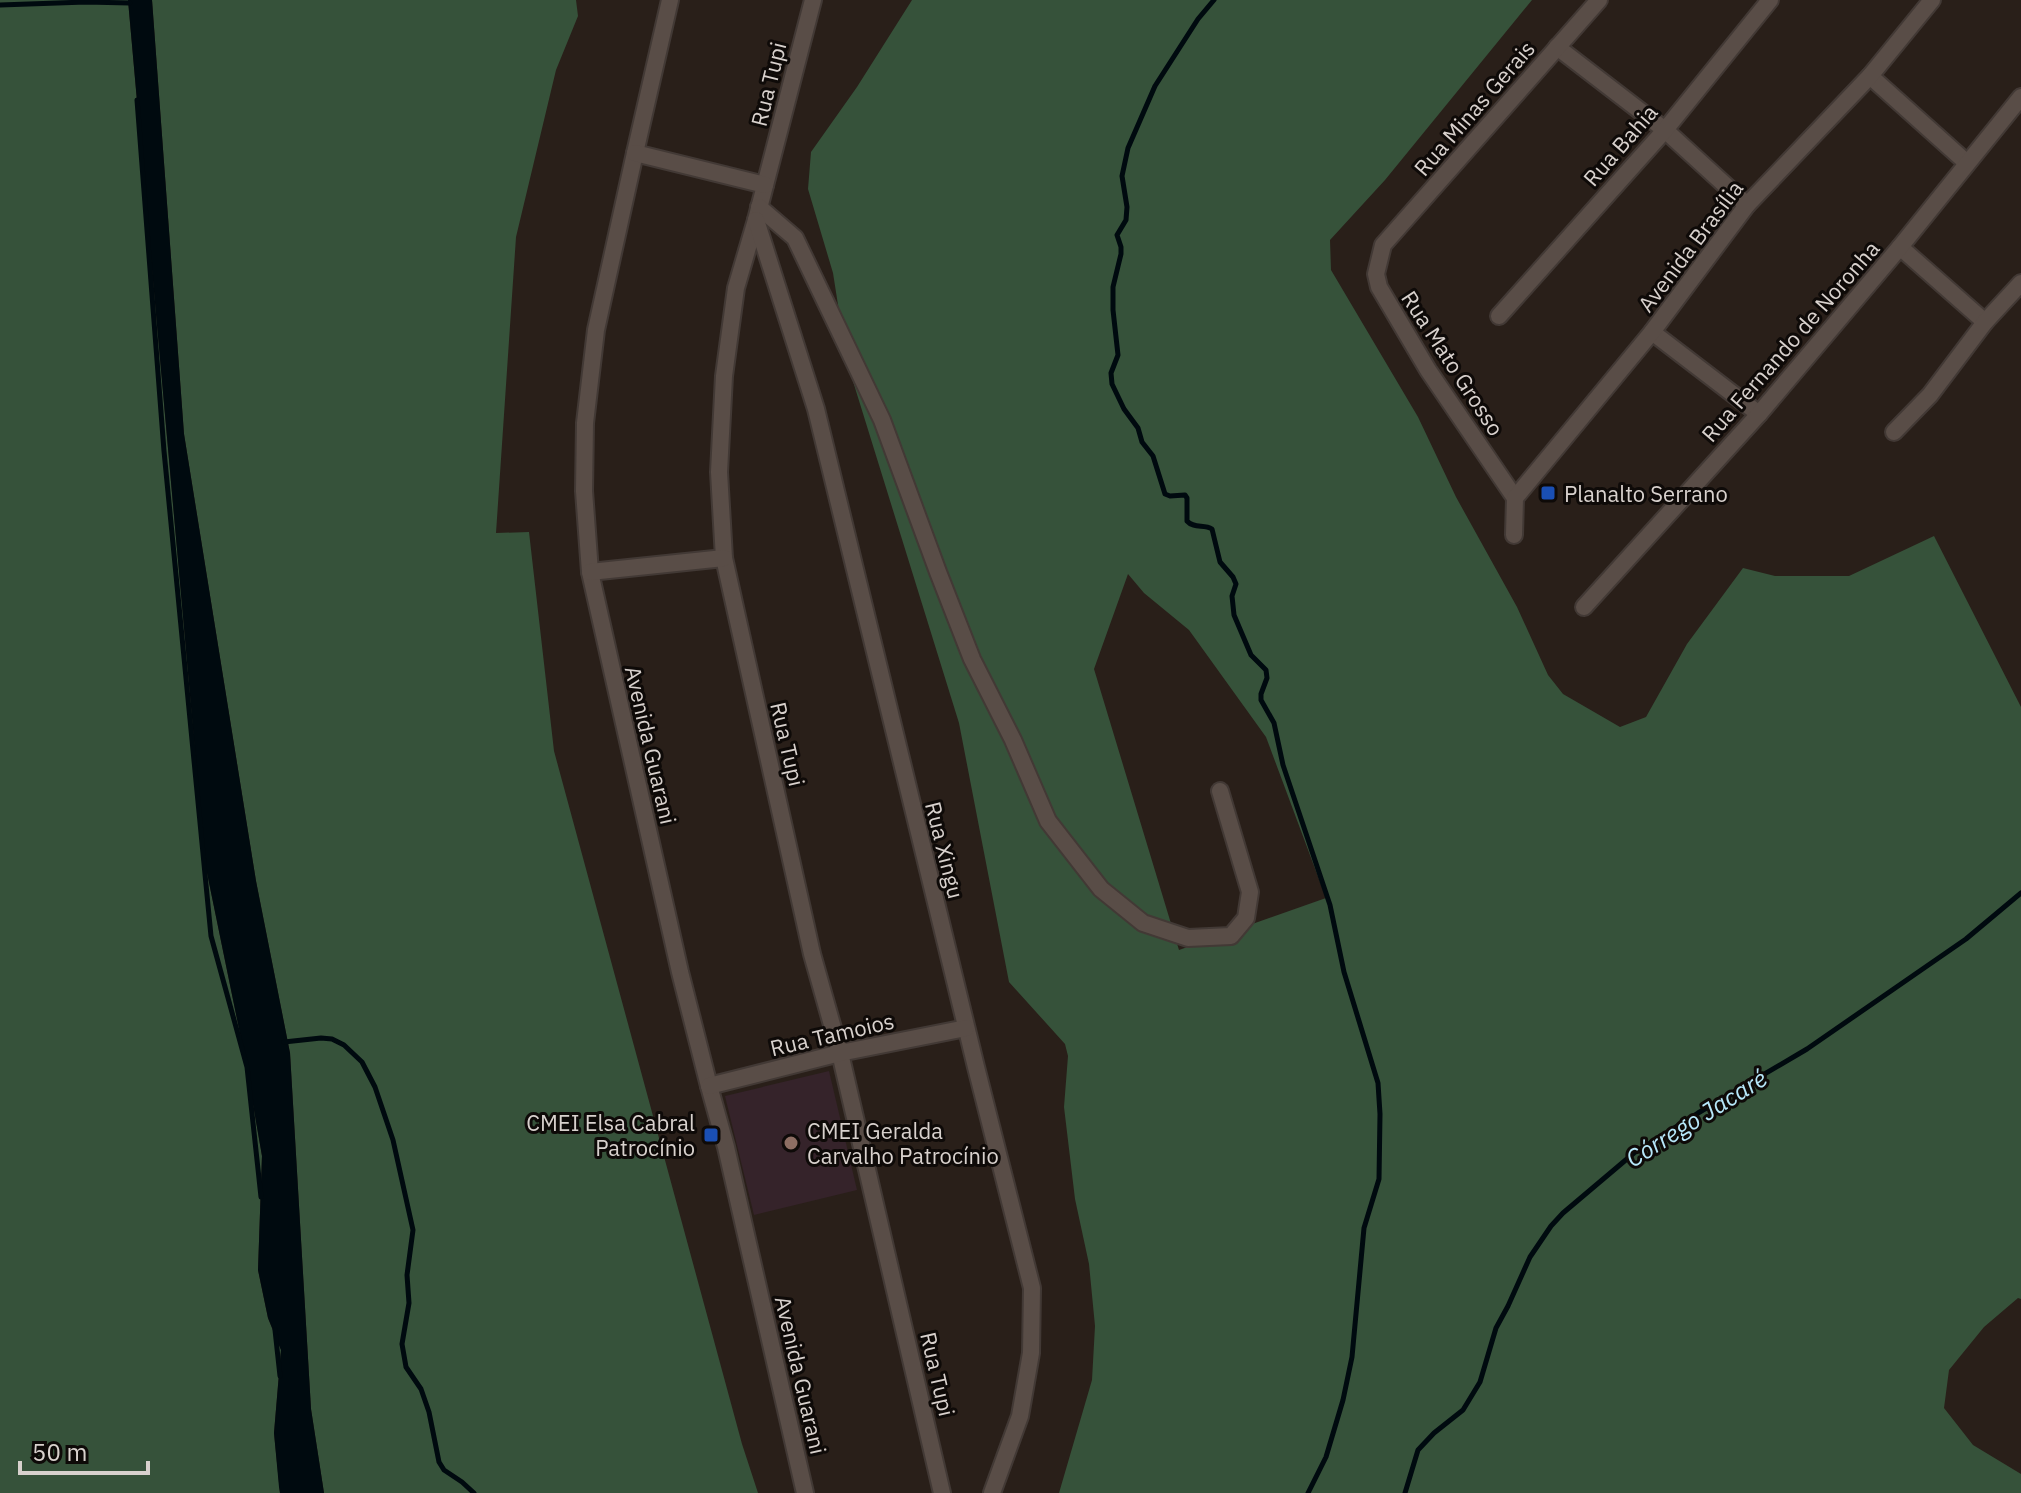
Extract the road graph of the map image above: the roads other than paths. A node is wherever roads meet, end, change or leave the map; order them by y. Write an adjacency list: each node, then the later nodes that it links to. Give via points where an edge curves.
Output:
1 (670, 0): 10 (street, Avenida Guarani)
2 (813, 0): 12 (street, Rua Tupi)
3 (1599, 0): 6 (street, Rua Minas Gerais)
4 (1770, 0): 9 (street, Rua Bahia)
5 (1932, 0): 7 (street, Avenida Brasília)
6 (1557, 47): 9 (street); 15 (street, Rua Minas Gerais)
7 (1870, 76): 11 (street); 13 (street, Avenida Brasília)
8 (2021, 97): 11 (street, Rua Fernando de Noronha)
9 (1665, 130): 13 (street); 18 (street, Rua Bahia)
10 (635, 153): 12 (street); 26 (street, Avenida Guarani, via 596,330 585,423)
11 (1967, 163): 16 (street, Rua Fernando de Noronha)
12 (765, 185): 14 (street, Rua Tupi)
13 (1747, 205): 20 (street, Avenida Brasília)
14 (758, 214): 25 (street, Rua Tupi, via 736,288 724,376 719,472); 28 (street, via 795,238 882,420 972,659 1048,821 1101,889 1143,923 1188,938 1231,936 1246,918 1250,892); 29 (street, Rua Xingu, via 816,409)
15 (1383, 245): 23 (street, Rua Mato Grosso, via 1376,274 1379,287)
16 (1900, 247): 19 (street); 21 (street, Rua Fernando de Noronha)
17 (2021, 283): 19 (street)
18 (1499, 316)
19 (1985, 322): 22 (street, via 1930,395)
20 (1652, 332): 21 (street); 23 (street, Avenida Brasília)
21 (1759, 414): 27 (street, Rua Fernando de Noronha)
22 (1894, 432)
23 (1515, 498): 24 (street)
24 (1514, 535)
25 (724, 558): 26 (street); 30 (street, Rua Tupi, via 812,954)
26 (590, 572): 31 (street, Avenida Guarani)
27 (1584, 607)
28 (1220, 791)
29 (966, 1028): 30 (street, Rua Tamoios); 34 (street, Rua Xingu, via 1032,1288 1031,1353 1020,1416)
30 (840, 1053): 31 (street, Rua Tamoios); 33 (street, Rua Tupi)
31 (709, 1086): 32 (street, Avenida Guarani)
32 (805, 1493)
33 (942, 1493)
34 (992, 1493)

